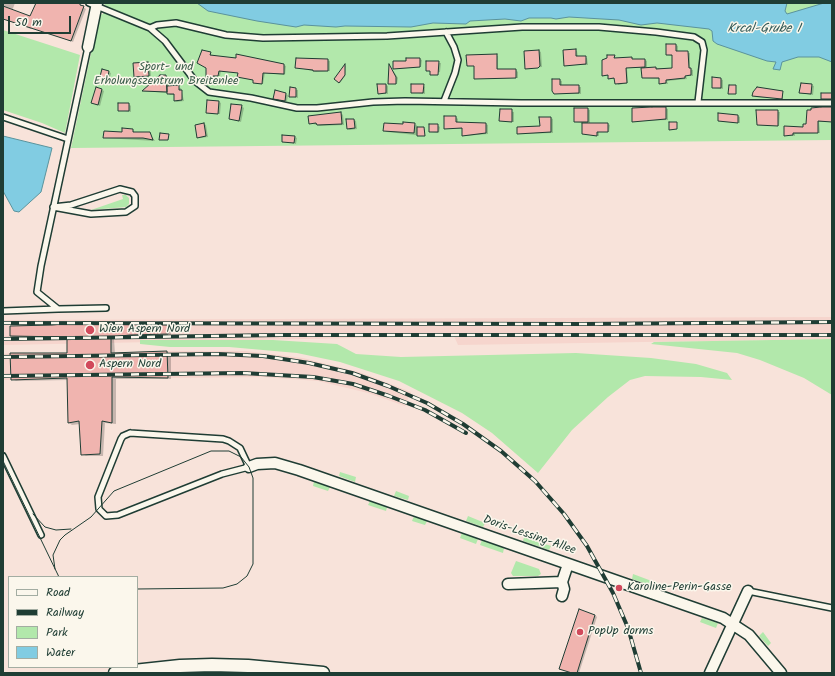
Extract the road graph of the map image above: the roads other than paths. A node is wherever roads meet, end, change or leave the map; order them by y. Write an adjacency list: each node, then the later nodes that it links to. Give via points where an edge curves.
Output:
1 (94, 4): 2 (lane); 4 (street)
2 (150, 28): 3 (lane, via 167,23 183,23 226,35 262,38 351,38); 5 (lane, via 165,41 195,81 209,92 244,96 307,109 382,101)
3 (446, 32): 5 (lane, via 458,60); 6 (lane, via 590,27 694,38 702,42 704,50)
4 (88, 47): 9 (lane)
5 (444, 101): 6 (lane)
6 (698, 102): 7 (lane)
7 (832, 103)
8 (3, 117): 9 (lane)
9 (68, 139): 10 (lane)
10 (53, 207): 10 (lane, via 71,205 120,189 132,192 136,201 132,210 113,213 91,214); 12 (lane, via 37,292)
11 (106, 308): 12 (lane)
12 (58, 309): 13 (lane)
13 (3, 311)
14 (3, 456): 16 (lane)
15 (249, 467): 15 (lane, via 240,448 230,440 126,434 121,439 113,458 98,498 98,507 106,516 114,517 222,474); 17 (street, Doris-Lessing-Allee, via 275,463 299,470)
16 (41, 536)
17 (568, 564): 18 (street); 23 (street, Doris-Lessing-Allee)
18 (562, 582): 19 (street); 21 (street)
19 (508, 584)
20 (748, 591): 22 (lane); 23 (street)
21 (562, 596)
22 (832, 608)
23 (733, 623): 26 (street); 27 (street, Doris-Lessing-Allee, via 759,645)
24 (115, 673): 25 (street, via 212,665)
25 (323, 673)
26 (710, 673)
27 (781, 673)

